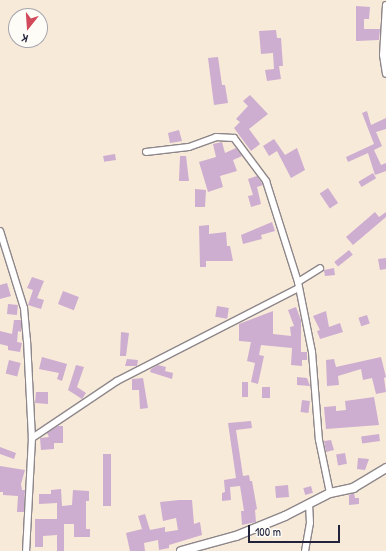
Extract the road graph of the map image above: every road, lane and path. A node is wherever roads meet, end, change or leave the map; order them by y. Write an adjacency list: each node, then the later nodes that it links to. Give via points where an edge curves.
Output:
1 (386, 5): 2 (street, via 383,55)
2 (386, 74)
3 (146, 152): 6 (street, via 189,147 216,137 234,138 266,181)
4 (0, 231): 7 (street, via 24,308)
5 (320, 268): 6 (street)
6 (298, 285): 7 (street, via 117,381); 9 (street, via 312,352 319,440)
7 (32, 438): 11 (street)
8 (386, 468): 9 (street, via 353,488)
9 (330, 493): 10 (street)
10 (308, 505): 12 (street, via 236,536); 13 (street, via 310,523)
11 (26, 551)
12 (181, 551)
13 (306, 551)

